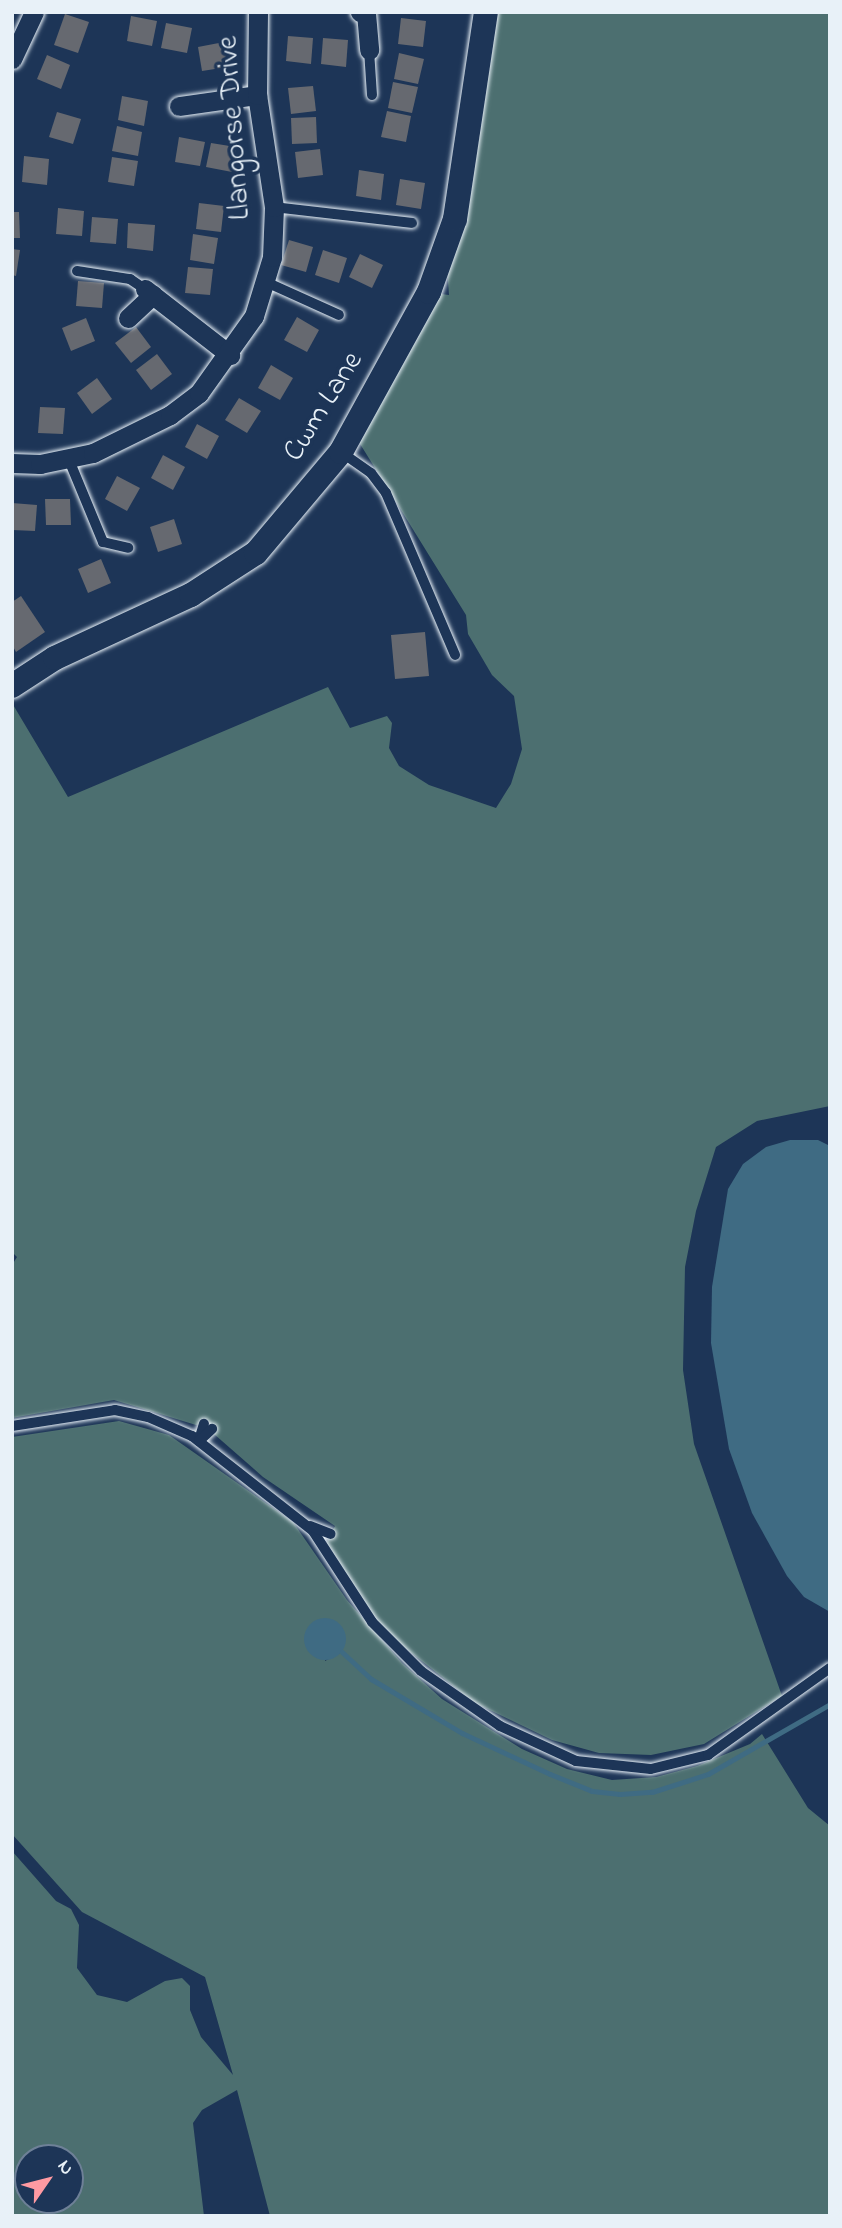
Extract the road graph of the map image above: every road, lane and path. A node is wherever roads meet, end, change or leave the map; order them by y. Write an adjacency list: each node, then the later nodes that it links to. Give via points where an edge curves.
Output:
1 (34, 12): 6 (street)
2 (258, 12): 7 (street, Llangorse Drive)
3 (360, 12): 5 (street, via 366,13)
4 (486, 12): 18 (street, Cwm Lane, via 455,219 429,292)
5 (369, 50): 8 (lane)
6 (12, 59)
7 (257, 95): 9 (street); 10 (street, Llangorse Drive)
8 (372, 95)
9 (179, 106)
10 (274, 207): 11 (lane); 13 (street, Llangorse Drive)
11 (412, 223)
12 (77, 271): 14 (lane, via 130,279)
13 (266, 282): 15 (lane); 17 (street, Llangorse Drive, via 254,316)
14 (149, 292): 16 (street); 17 (street)
15 (339, 315)
16 (128, 318)
17 (230, 355): 19 (street, Llangorse Drive, via 199,393 170,415 131,438)
18 (341, 452): 22 (lane, via 370,473 386,493); 23 (street, Cwm Lane, via 256,553 191,595 55,658)
19 (69, 460): 20 (street, Llangorse Drive); 21 (lane, via 103,542)
20 (12, 463)
21 (128, 548)
22 (455, 655)
23 (12, 686)
24 (12, 1426): 26 (lane, via 115,1410 161,1422)
25 (208, 1426): 26 (lane)
26 (199, 1441): 27 (lane)
27 (306, 1525): 28 (lane); 29 (lane, via 372,1622 421,1671 500,1726 576,1761 616,1769 651,1769 708,1755 765,1719)
28 (331, 1534)
29 (830, 1668)

